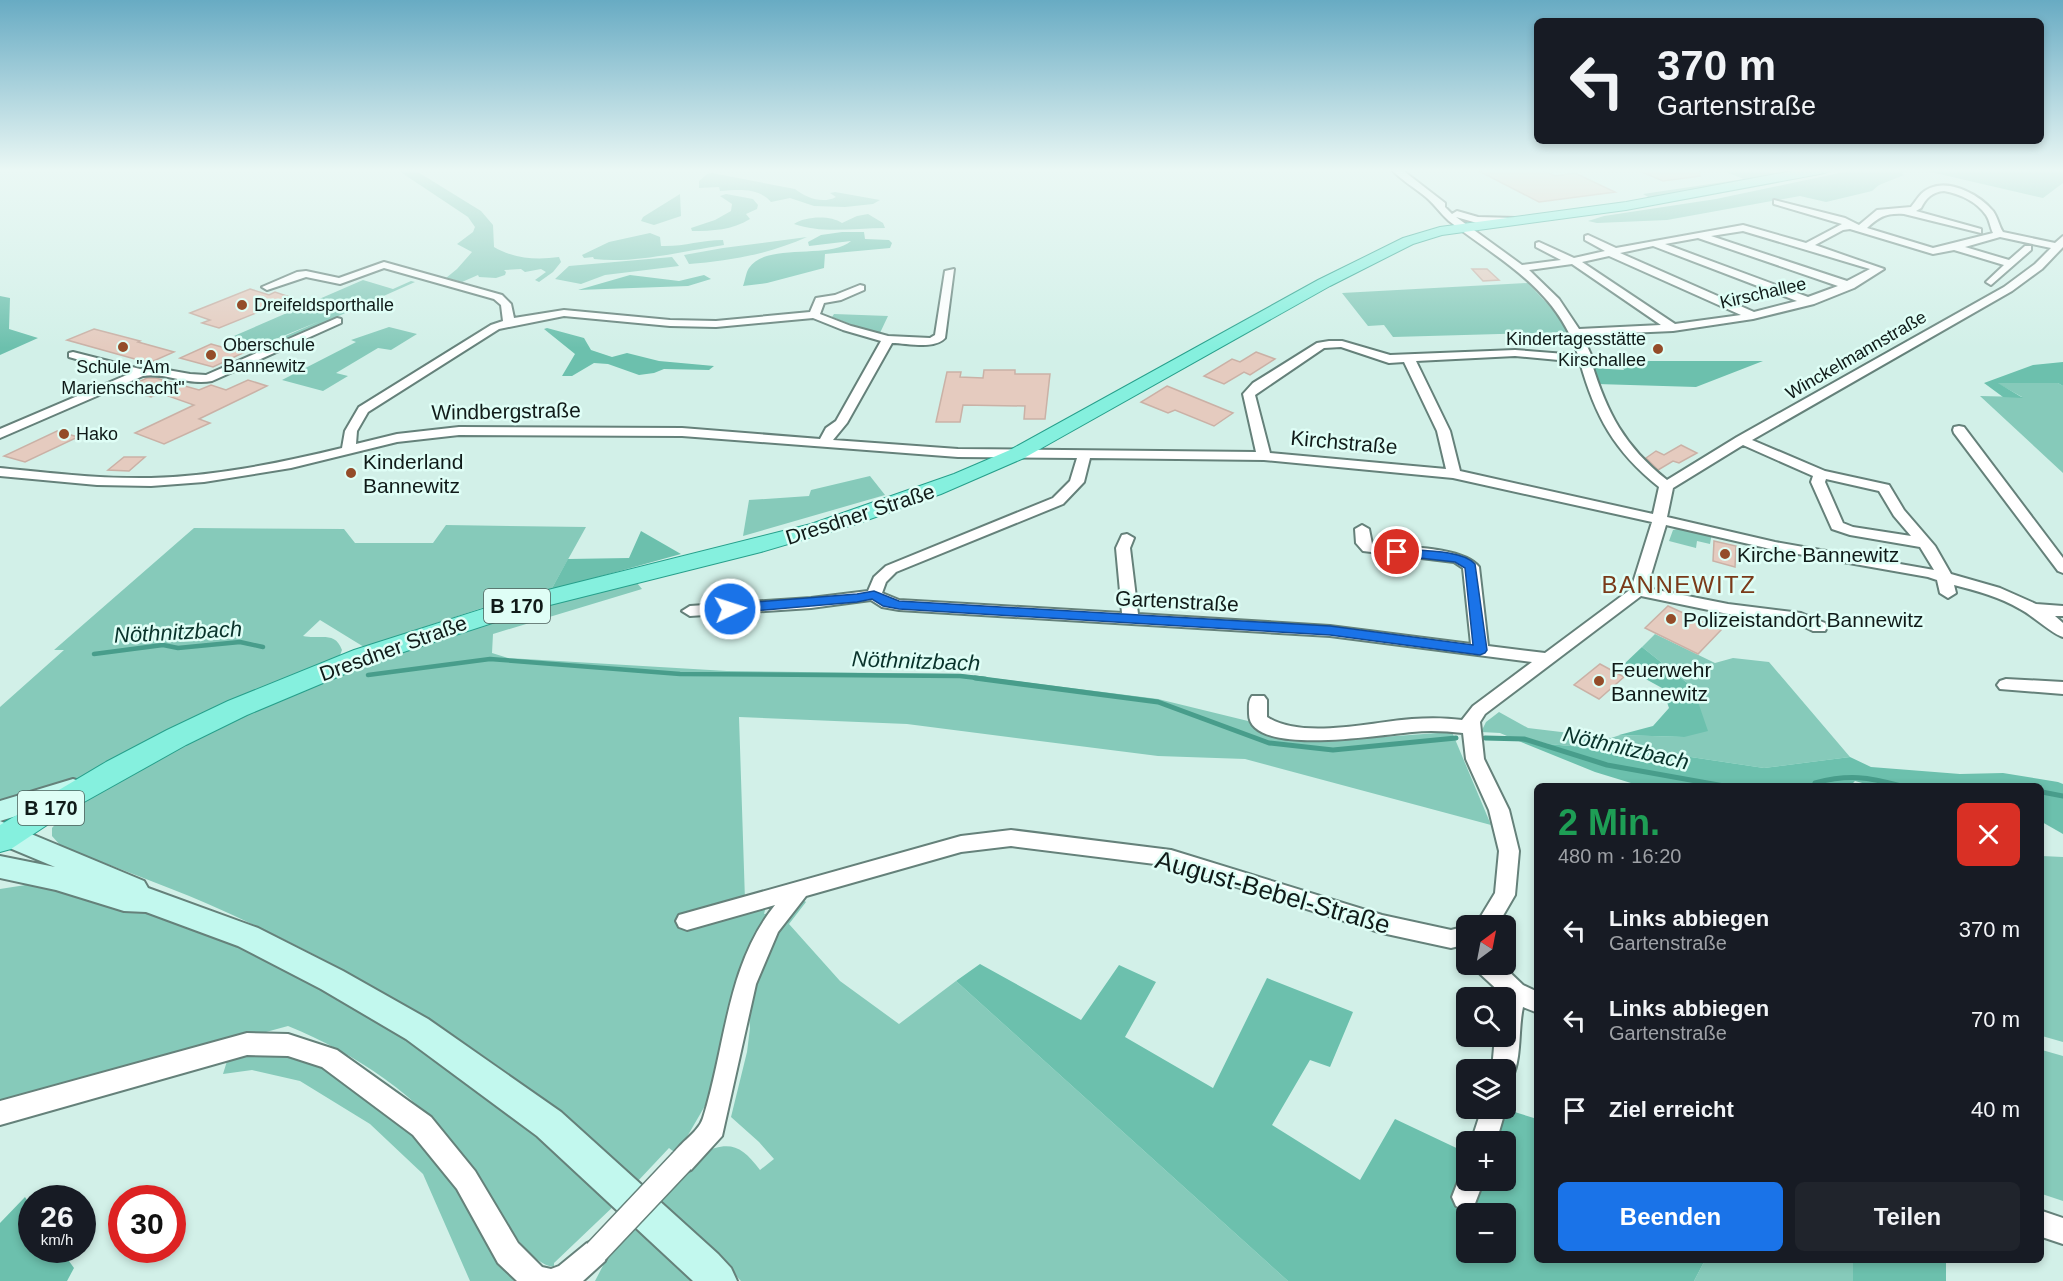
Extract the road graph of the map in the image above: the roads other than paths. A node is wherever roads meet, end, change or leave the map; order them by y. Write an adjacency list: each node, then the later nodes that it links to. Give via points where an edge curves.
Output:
1 (1448, 229): 17 (main road, B 170)
2 (1451, 229): 17 (main road, B 170)
3 (1472, 229): 24 (street)
4 (1738, 229): 12 (street)
5 (1746, 229): 18 (street)
6 (1838, 229): 18 (street)
7 (1861, 229): 19 (street, via 1933,251)
8 (1970, 229): 10 (street)
9 (1996, 229): 11 (street)
10 (1978, 231)
11 (2000, 234): 15 (street, Winckelmannstraße); 19 (street)
12 (1697, 235): 14 (street); 27 (street)
13 (1588, 238): 21 (street)
14 (1653, 243): 21 (street); 30 (street)
15 (2060, 243): 44 (street, Winckelmannstraße, via 2042,263 2008,289)
16 (1539, 245): 22 (street)
17 (1398, 246): 47 (main road, B 170)
18 (1807, 246): 27 (street, Kirschallee, via 1879,269)
19 (1954, 247): 23 (street)
20 (2028, 248): 23 (street)
21 (1611, 251): 22 (street); 32 (street)
22 (1573, 261): 24 (street); 35 (street)
23 (2011, 264): 26 (street)
24 (1520, 268): 36 (street, via 1550,296)
25 (950, 271): 37 (street, via 941,336 937,340)
26 (1990, 282)
27 (1850, 286): 30 (street, Kirschallee)
28 (267, 287): 34 (street, via 306,274 340,280 384,265 498,297 506,304)
29 (860, 288): 31 (street, via 820,300)
30 (1810, 302): 32 (street, Kirschallee)
31 (814, 315): 34 (street, via 707,324 564,313); 37 (street)
32 (1754, 317): 35 (street, Kirschallee)
33 (337, 321): 41 (street, via 208,378)
34 (509, 322): 46 (street, via 363,410 351,431)
35 (1674, 328): 36 (street, Kirschallee)
36 (1574, 332): 39 (street)
37 (888, 339): 45 (street, via 841,423)
38 (73, 355): 41 (street)
39 (1587, 359): 40 (street, via 1515,353); 53 (street, via 1596,396 1615,436 1636,463)
40 (1408, 360): 49 (street, via 1389,359 1342,344 1321,345 1257,386 1249,394); 51 (street, via 1444,437 1453,464)
41 (140, 373): 43 (street)
42 (1959, 430): 58 (street)
43 (0, 434)
44 (1742, 440): 52 (street); 53 (street, Winckelmannstraße)
45 (824, 444): 46 (street, Windbergstraße, via 682,432 459,430 397,438); 47 (street, Windbergstraße)
46 (348, 450): 50 (street, Windbergstraße, via 249,472 175,481 97,481)
47 (1017, 454): 48 (street, Kirchstraße); 74 (main road, Dresdner Straße / B 170, via 930,492 790,537 495,612 361,656 252,701)
48 (1084, 456): 49 (street, Kirchstraße); 61 (street, via 1077,482 1058,501 891,569 879,580)
49 (1264, 456): 51 (street, Kirchstraße)
50 (0, 472)
51 (1452, 474): 54 (street, Kirchstraße)
52 (1821, 474): 57 (street, via 1884,488 1898,512); 57 (street, via 1818,483 1837,526)
53 (1666, 486): 54 (street)
54 (1660, 519): 59 (street, Kirchstraße); 60 (street)
55 (1362, 529): 68 (street, via 1363,543 1368,548 1457,558 1471,567)
56 (1127, 538): 65 (street, via 1123,548)
57 (1925, 543): 59 (street, via 1937,557)
58 (2063, 568)
59 (1946, 585): 62 (street, Kirchstraße, via 1994,591)
60 (1638, 591): 66 (street, via 1728,609 1802,618); 69 (street)
61 (874, 595): 63 (street, Gartenstraße); 65 (street, Gartenstraße, via 899,605)
62 (2032, 609): 64 (street); 67 (street)
63 (690, 611)
64 (2063, 611)
65 (1131, 620): 68 (street, Gartenstraße, via 1330,631)
66 (1819, 627)
67 (2063, 632)
68 (1480, 650): 69 (street, Gartenstraße)
69 (1548, 659): 73 (street, via 1479,710)
70 (2006, 685): 71 (street)
71 (2063, 688)
72 (1258, 700): 73 (street, via 1258,720 1265,727 1282,731 1339,734 1414,725)
73 (1471, 728): 80 (street, via 1475,759 1499,810 1509,851 1505,895)
74 (2, 830): 79 (main road, via 133,888)
75 (0, 867): 76 (main road)
76 (29, 875): 77 (main road); 79 (main road, via 124,899)
77 (0, 877)
78 (798, 891): 81 (street, August-Bebel-Straße); 82 (street, August-Bebel-Straße, via 961,844 1011,838 1172,858 1382,924); 91 (street, bridge, via 770,927 745,984 713,1127 596,1252 565,1279)
79 (147, 900): 92 (main road, via 248,937 417,1029 549,1124)
80 (1492, 915)
81 (687, 921)
82 (1456, 938)
83 (1497, 975): 84 (street)
84 (1510, 987)
85 (1516, 992): 86 (street)
86 (1534, 1001)
87 (0, 1113): 90 (street, via 247,1044 288,1046 329,1058 422,1126 466,1180 508,1253 536,1280)
88 (2044, 1225): 89 (street)
89 (2063, 1231)
90 (548, 1281)
91 (554, 1281)
92 (718, 1281)

